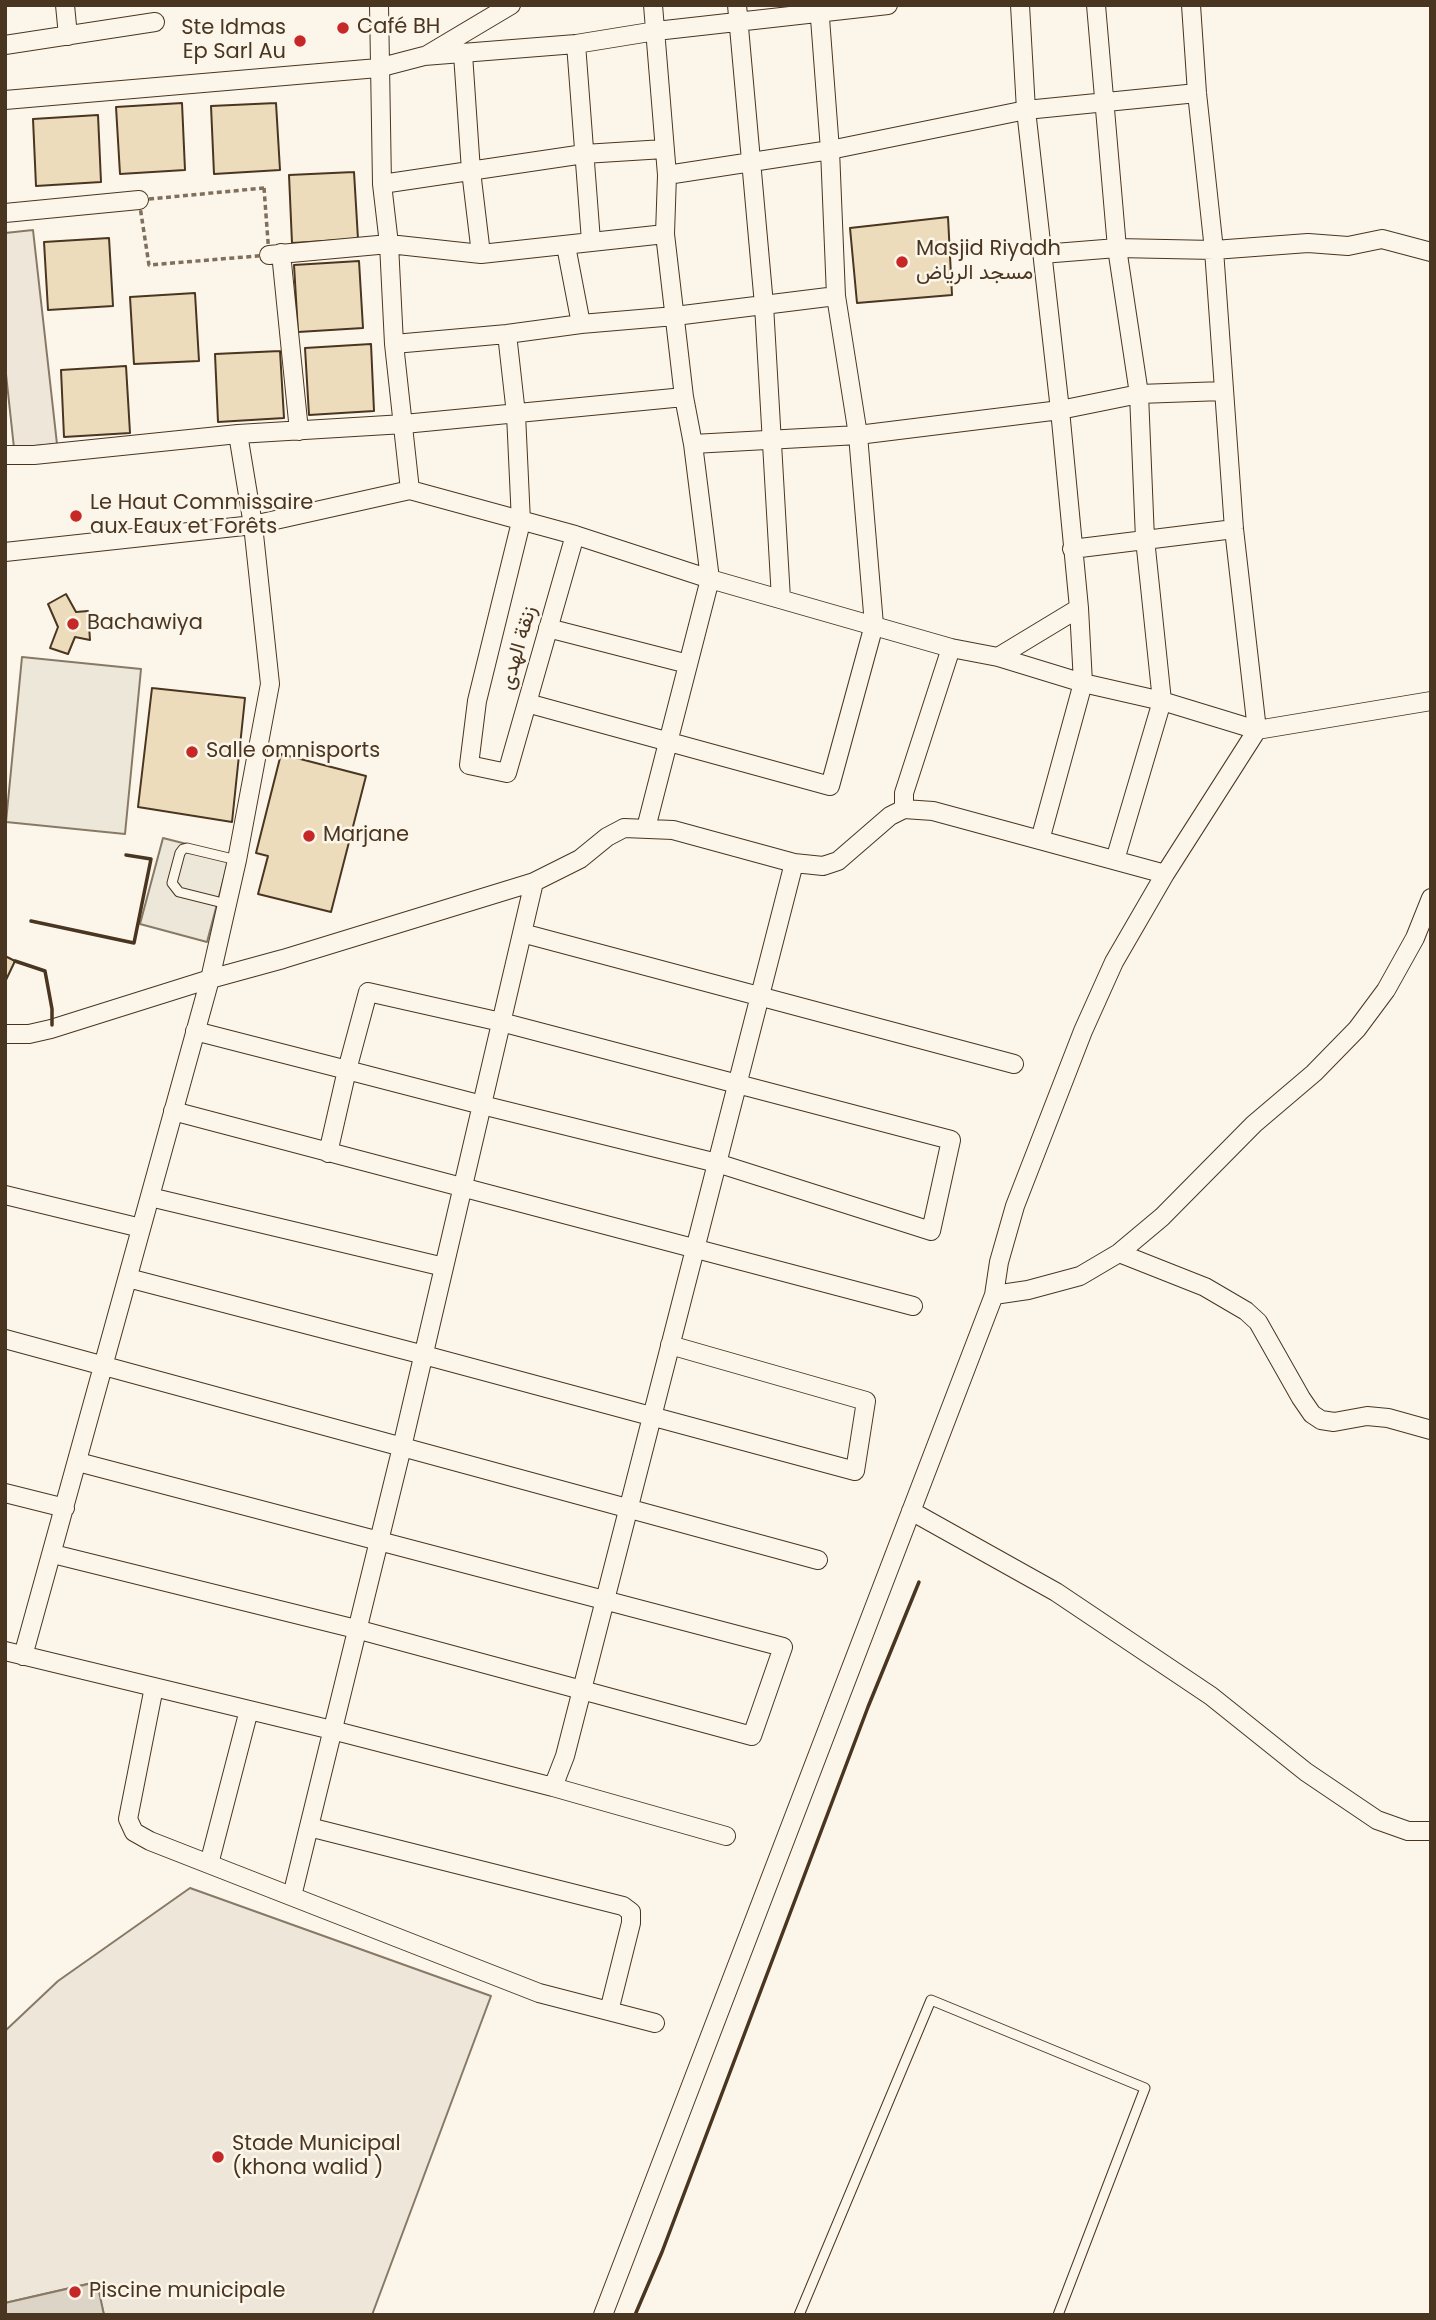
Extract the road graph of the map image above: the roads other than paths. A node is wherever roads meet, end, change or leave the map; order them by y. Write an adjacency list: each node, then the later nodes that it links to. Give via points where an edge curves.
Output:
1 (65, 5): 13 (street)
2 (379, 5): 18 (street)
3 (511, 5): 17 (street)
4 (653, 5): 12 (street)
5 (888, 5): 9 (street)
6 (1020, 5): 22 (street)
7 (1096, 5): 21 (street)
8 (1191, 5): 19 (street)
9 (820, 10): 10 (street); 24 (street)
10 (738, 14): 12 (street); 26 (street)
11 (155, 23): 13 (street)
12 (656, 31): 14 (street); 23 (street)
13 (68, 36): 15 (street)
14 (576, 44): 16 (street); 25 (street)
15 (5, 45)
16 (463, 54): 17 (street); 27 (street)
17 (424, 56): 18 (street)
18 (378, 68): 20 (street); 29 (street)
19 (1197, 93): 21 (street); 37 (street)
20 (5, 100)
21 (1103, 102): 22 (street); 36 (street)
22 (1027, 110): 24 (street); 40 (street)
23 (664, 149): 25 (street); 28 (street)
24 (830, 150): 26 (street); 41 (street)
25 (584, 154): 27 (street); 33 (street)
26 (750, 162): 28 (street); 42 (street)
27 (471, 171): 29 (street); 39 (street)
28 (667, 175): 32 (street)
29 (382, 184): 34 (street)
30 (139, 200): 31 (street)
31 (5, 213)
32 (665, 234): 33 (street); 43 (street)
33 (592, 241): 35 (street)
34 (389, 244): 39 (street); 46 (street); 53 (street, via 275,254)
35 (566, 246): 39 (street); 44 (street)
36 (1117, 248): 37 (street); 40 (street); 48 (street)
37 (1214, 250): 38 (street, via 1308,243 1348,246 1382,239); 47 (street)
38 (1431, 252)
39 (481, 254)
40 (1042, 254): 50 (street)
41 (836, 296): 42 (street); 55 (street)
42 (764, 304): 43 (street); 56 (street)
43 (675, 316): 44 (street); 49 (street)
44 (581, 324): 45 (street)
45 (507, 334): 46 (street); 51 (street)
46 (394, 344): 52 (street)
47 (1223, 391): 48 (street); 62 (street)
48 (1139, 394): 50 (street); 64 (street)
49 (684, 397): 51 (street); 57 (street)
50 (1060, 410): 55 (street); 65 (street)
51 (516, 414): 52 (street); 60 (street)
52 (404, 424): 53 (street); 59 (street)
53 (299, 431): 54 (street)
54 (237, 434): 58 (street); 61 (street)
55 (858, 435): 56 (street); 70 (street)
56 (771, 440): 57 (street); 68 (street)
57 (693, 444): 67 (street)
58 (5, 455)
59 (410, 490): 60 (street); 61 (street)
60 (521, 522): 63 (street); 78 (street, زنقة الهدى, via 477,701 469,765 507,773)
61 (253, 525): 66 (street); 84 (street, via 270,684)
62 (1234, 529): 64 (street); 79 (street)
63 (575, 535): 67 (street); 71 (street, زنقة الهدى)
64 (1145, 540): 65 (street); 76 (street)
65 (1072, 549): 69 (street)
66 (5, 552)
67 (710, 579): 68 (street); 74 (street)
68 (781, 599): 70 (street)
69 (1079, 608): 73 (street); 75 (street)
70 (874, 625): 72 (street); 80 (street, via 831,786)
71 (548, 628): 74 (street); 78 (street, زنقة الهدى)
72 (951, 648): 73 (street); 81 (street, via 904,793)
73 (998, 657): 75 (street)
74 (688, 664): 80 (street)
75 (1083, 683): 76 (street); 83 (street)
76 (1162, 701): 79 (street); 85 (street)
77 (1431, 701): 79 (street)
78 (527, 703): 80 (street)
79 (1256, 730): 87 (street)
80 (669, 742): 82 (street)
81 (904, 809): 83 (street, via 933,811); 86 (street, via 838,861 823,866)
82 (646, 828): 86 (street, via 673,830); 88 (street, via 624,828 580,859)
83 (1040, 840): 85 (street)
84 (237, 859): 90 (street); 90 (lane, via 183,849 172,883 179,892)
85 (1115, 860): 87 (street)
86 (794, 863): 93 (street)
87 (1165, 874): 112 (street, via 1114,962 1083,1031 1015,1206)
88 (534, 882): 91 (street); 92 (street)
89 (1431, 898): 109 (street, via 1386,990 1357,1029)
90 (227, 904): 92 (street)
91 (522, 933): 93 (street); 94 (street)
92 (210, 979): 95 (street); 96 (street, via 51,1029)
93 (760, 996): 97 (street); 99 (street)
94 (501, 1022): 98 (street, via 368,992); 99 (street); 100 (street)
95 (195, 1031): 98 (street); 101 (street)
96 (5, 1034)
97 (1014, 1064)
98 (347, 1070): 100 (street); 102 (street)
99 (737, 1084): 103 (street); 103 (street, via 951,1140 931,1231)
100 (482, 1105): 103 (street); 104 (street)
101 (173, 1111): 102 (street); 106 (street)
102 (328, 1153): 104 (street)
103 (717, 1163): 108 (street)
104 (462, 1188): 108 (street); 110 (street)
105 (5, 1195): 107 (street)
106 (150, 1197): 107 (street); 110 (street)
107 (141, 1228): 111 (street)
108 (695, 1249): 113 (street); 115 (street)
109 (1119, 1253): 112 (street, via 1080,1276); 119 (street, via 1205,1287 1247,1311 1258,1322 1301,1398 1321,1420 1367,1416)
110 (444, 1267): 116 (street)
111 (128, 1278): 116 (street); 117 (street)
112 (994, 1295): 125 (street)
113 (913, 1306)
114 (5, 1339): 117 (street)
115 (670, 1345): 118 (street); 118 (street, via 866,1401 855,1471)
116 (424, 1355): 118 (street); 120 (street)
117 (104, 1366): 120 (street); 121 (street)
118 (652, 1416): 124 (street)
119 (1431, 1430)
120 (402, 1447): 124 (street); 126 (street)
121 (78, 1462): 123 (street); 126 (street)
122 (5, 1493): 123 (street)
123 (65, 1507): 127 (street)
124 (628, 1509): 128 (street); 129 (street)
125 (911, 1511): 138 (street, via 1056,1592 1211,1696 1306,1772 1377,1820 1408,1831); 144 (street)
126 (379, 1541): 129 (street); 130 (street)
127 (52, 1553): 130 (street); 131 (street)
128 (818, 1560)
129 (605, 1600): 133 (street); 133 (street, via 783,1647 752,1736)
130 (356, 1629): 133 (street); 135 (street)
131 (14, 1653): 132 (street)
132 (154, 1687): 134 (street); 140 (street, via 128,1819 134,1832 150,1841)
133 (581, 1690): 136 (street)
134 (249, 1710): 135 (street); 140 (street)
135 (332, 1730): 136 (street); 137 (street)
136 (553, 1787): 139 (street)
137 (309, 1827): 141 (street); 142 (street, via 623,1906 631,1913 631,1923)
138 (1431, 1831)
139 (726, 1836)
140 (209, 1864): 141 (street)
141 (292, 1896): 142 (street, via 539,1993)
142 (609, 2011): 143 (street)
143 (655, 2023)
144 (603, 2315)
145 (799, 2315): 146 (lane, via 932,2000 1145,2088)
146 (1058, 2315)

